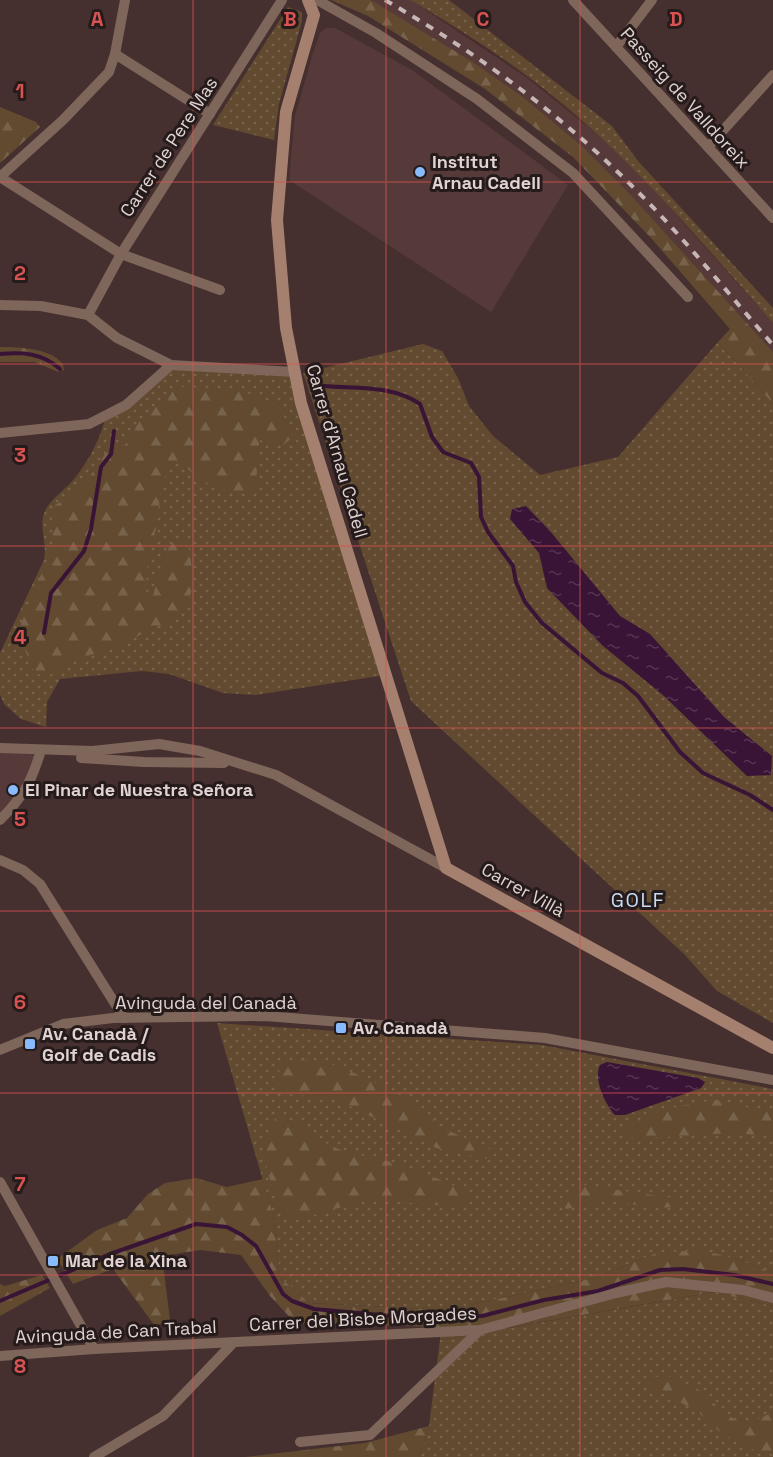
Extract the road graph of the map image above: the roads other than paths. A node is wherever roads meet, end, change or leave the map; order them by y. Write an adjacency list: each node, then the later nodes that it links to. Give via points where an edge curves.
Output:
1 (125, 0): 8 (street)
2 (282, 0): 10 (street, Carrer de Pere Mas)
3 (308, 0): 20 (street, Carrer d'Arnau Cadell, via 314,15 286,112 277,220 286,328)
4 (317, 0): 16 (street, via 477,99 573,173)
5 (573, 0): 7 (street, Passeig de Valldoreix)
6 (652, 0): 7 (street)
7 (616, 47): 11 (street, Passeig de Valldoreix)
8 (116, 54): 10 (street); 12 (street, via 109,72)
9 (773, 75): 11 (street)
10 (210, 114): 14 (street, Carrer de Pere Mas)
11 (708, 147): 13 (street, Passeig de Valldoreix)
12 (0, 177): 14 (street)
13 (773, 218)
14 (121, 254): 15 (street); 18 (street, Carrer de Pere Mas)
15 (220, 290)
16 (688, 297)
17 (0, 305): 18 (street, via 41,306)
18 (88, 315): 19 (street, via 117,338)
19 (171, 365): 20 (street); 21 (street, via 126,405 89,424)
20 (295, 372): 27 (street, Carrer d'Arnau Cadell, via 301,403)
21 (0, 433)
22 (0, 748): 23 (street)
23 (41, 750): 24 (street, Carrer Villà, via 100,759 220,762); 24 (street, Carrer Villà, via 92,752 159,744 200,751); 25 (street, via 32,780)
24 (254, 768): 27 (street, Carrer Villà, via 297,787)
25 (0, 820)
26 (0, 860): 28 (street, via 23,870 40,884)
27 (446, 868): 29 (street, Carrer Villà)
28 (123, 1018): 30 (street, Avinguda del Canadà, via 63,1024); 31 (street, Avinguda del Canadà, via 265,1016 545,1038)
29 (773, 1048)
30 (0, 1050)
31 (773, 1080)
32 (0, 1182): 36 (street)
33 (773, 1298): 34 (street, Carrer del Bisbe Morgades, via 744,1290 666,1282)
34 (480, 1330): 35 (street, Carrer del Bisbe Morgades); 38 (street, via 370,1435)
35 (234, 1342): 36 (street, Avinguda de Can Trabal); 39 (street, via 163,1416)
36 (94, 1348): 37 (street, Avinguda de Can Trabal)
37 (0, 1356)
38 (300, 1442)
39 (94, 1457)

